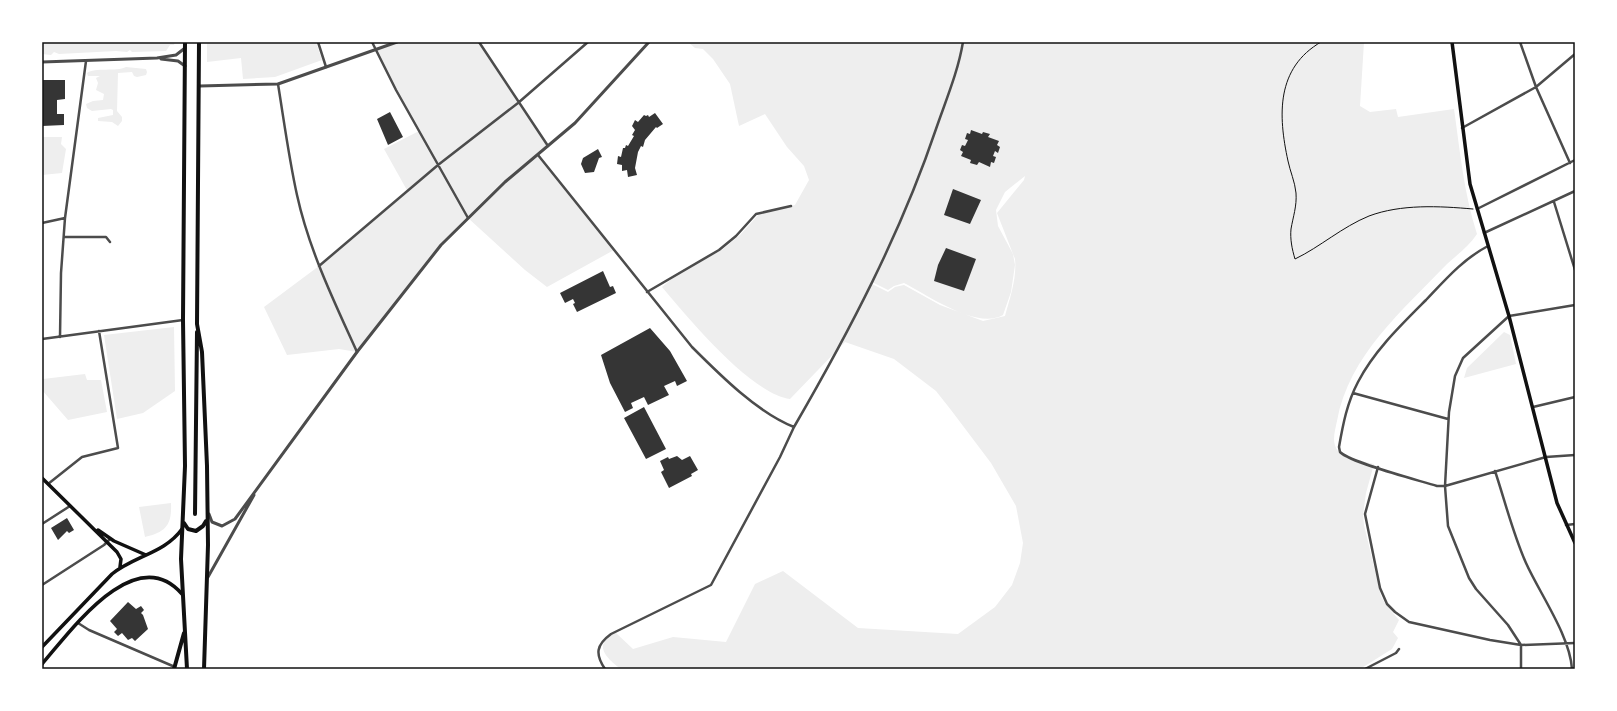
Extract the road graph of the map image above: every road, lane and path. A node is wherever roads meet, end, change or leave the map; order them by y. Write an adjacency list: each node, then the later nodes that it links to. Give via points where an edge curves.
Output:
1 (186, 42): 13 (main road)
2 (200, 42): 22 (main road)
3 (318, 42): 20 (street)
4 (372, 42): 14 (street)
5 (397, 42): 14 (street)
6 (479, 42): 24 (street)
7 (588, 42): 24 (street)
8 (649, 42): 26 (street, via 575,123)
9 (964, 42): 57 (street, via 954,82 900,223 837,352)
10 (1321, 42): 34 (path, via 1306,52 1290,72 1282,110 1284,146 1296,192 1291,239 1295,259 1369,216 1424,207)
11 (1452, 42): 25 (main road)
12 (1520, 42): 23 (street)
13 (185, 47): 16 (street, via 176,55); 19 (main road)
14 (375, 50): 20 (street); 30 (street)
15 (1575, 54): 23 (street)
16 (157, 58): 17 (street); 19 (street, via 178,61)
17 (86, 61): 18 (street); 35 (street)
18 (42, 62)
19 (185, 66): 47 (main road)
20 (326, 67): 21 (street)
21 (278, 84): 22 (street); 42 (street, via 297,195)
22 (200, 86): 48 (main road)
23 (1536, 87): 25 (street); 29 (street)
24 (518, 103): 26 (street); 30 (street)
25 (1462, 128): 34 (main road, via 1470,184)
26 (548, 146): 27 (street)
27 (538, 155): 36 (street); 44 (street)
28 (1575, 160): 29 (street)
29 (1570, 163): 34 (street)
30 (438, 165): 36 (street); 42 (street)
31 (1575, 191): 32 (street)
32 (1554, 202): 38 (street); 43 (street)
33 (792, 206): 44 (street, via 756,214 719,250)
34 (1477, 209): 38 (main road)
35 (65, 218): 37 (street); 39 (street)
36 (468, 218): 52 (street, via 441,245)
37 (42, 223)
38 (1484, 233): 41 (main road)
39 (64, 237): 40 (street, via 106,237); 50 (street)
40 (110, 242)
41 (1488, 246): 46 (main road); 53 (street, via 1459,265 1398,328 1371,362)
42 (319, 266): 52 (street)
43 (1575, 270)
44 (647, 292): 57 (street, via 676,330 715,370 780,422)
45 (1575, 305): 46 (street)
46 (1509, 316): 55 (main road); 56 (street, via 1463,358 1455,376)
47 (183, 320): 49 (street); 70 (main road)
48 (197, 324): 67 (main road, via 202,352); 68 (main road)
49 (99, 331): 50 (street); 64 (street, via 118,448 82,457)
50 (60, 337): 51 (street)
51 (42, 339)
52 (357, 352): 62 (street)
53 (1353, 393): 56 (street); 60 (street, via 1343,424 1340,452)
54 (1575, 397): 55 (street)
55 (1532, 407): 59 (main road)
56 (1448, 419): 65 (street)
57 (794, 427): 93 (street, via 711,585 603,640 598,654)
58 (1575, 455): 59 (street)
59 (1546, 456): 61 (street); 73 (main road)
60 (1378, 467): 65 (street, via 1437,486); 86 (street, via 1365,514 1380,588 1388,604 1401,618 1409,622)
61 (1495, 471): 65 (street); 85 (street, via 1526,563)
62 (265, 476): 67 (street, via 236,519 229,523 222,526 212,522); 79 (street)
63 (42, 478): 64 (main road)
64 (48, 484): 66 (main road)
65 (1445, 486): 86 (street, via 1448,526 1463,567 1476,590 1508,624)
66 (70, 506): 71 (street); 75 (main road)
67 (207, 508): 69 (main road)
68 (195, 514)
69 (207, 518): 70 (main road, via 203,526 196,531 188,529); 79 (main road)
70 (183, 520): 74 (main road)
71 (42, 524)
72 (1575, 524): 73 (street)
73 (1566, 525): 76 (main road)
74 (182, 529): 77 (main road, via 167,545); 81 (main road)
75 (108, 540): 77 (main road); 78 (main road, via 120,556); 80 (street)
76 (1575, 544)
77 (146, 555): 78 (main road)
78 (120, 567): 87 (main road)
79 (208, 577): 92 (main road)
80 (42, 585)
81 (182, 594): 82 (main road, via 173,585 161,580 150,578 130,582 107,594); 83 (main road)
82 (78, 623): 89 (main road); 90 (street)
83 (185, 629): 90 (main road); 91 (main road)
84 (1575, 643): 85 (street)
85 (1566, 644): 86 (street); 96 (street, via 1572,660)
86 (1521, 645): 95 (street)
87 (42, 647)
88 (1399, 649): 94 (street)
89 (42, 664)
90 (174, 668)
91 (187, 669)
92 (204, 669)
93 (605, 669)
94 (1365, 669)
95 (1521, 669)
96 (1572, 669)

